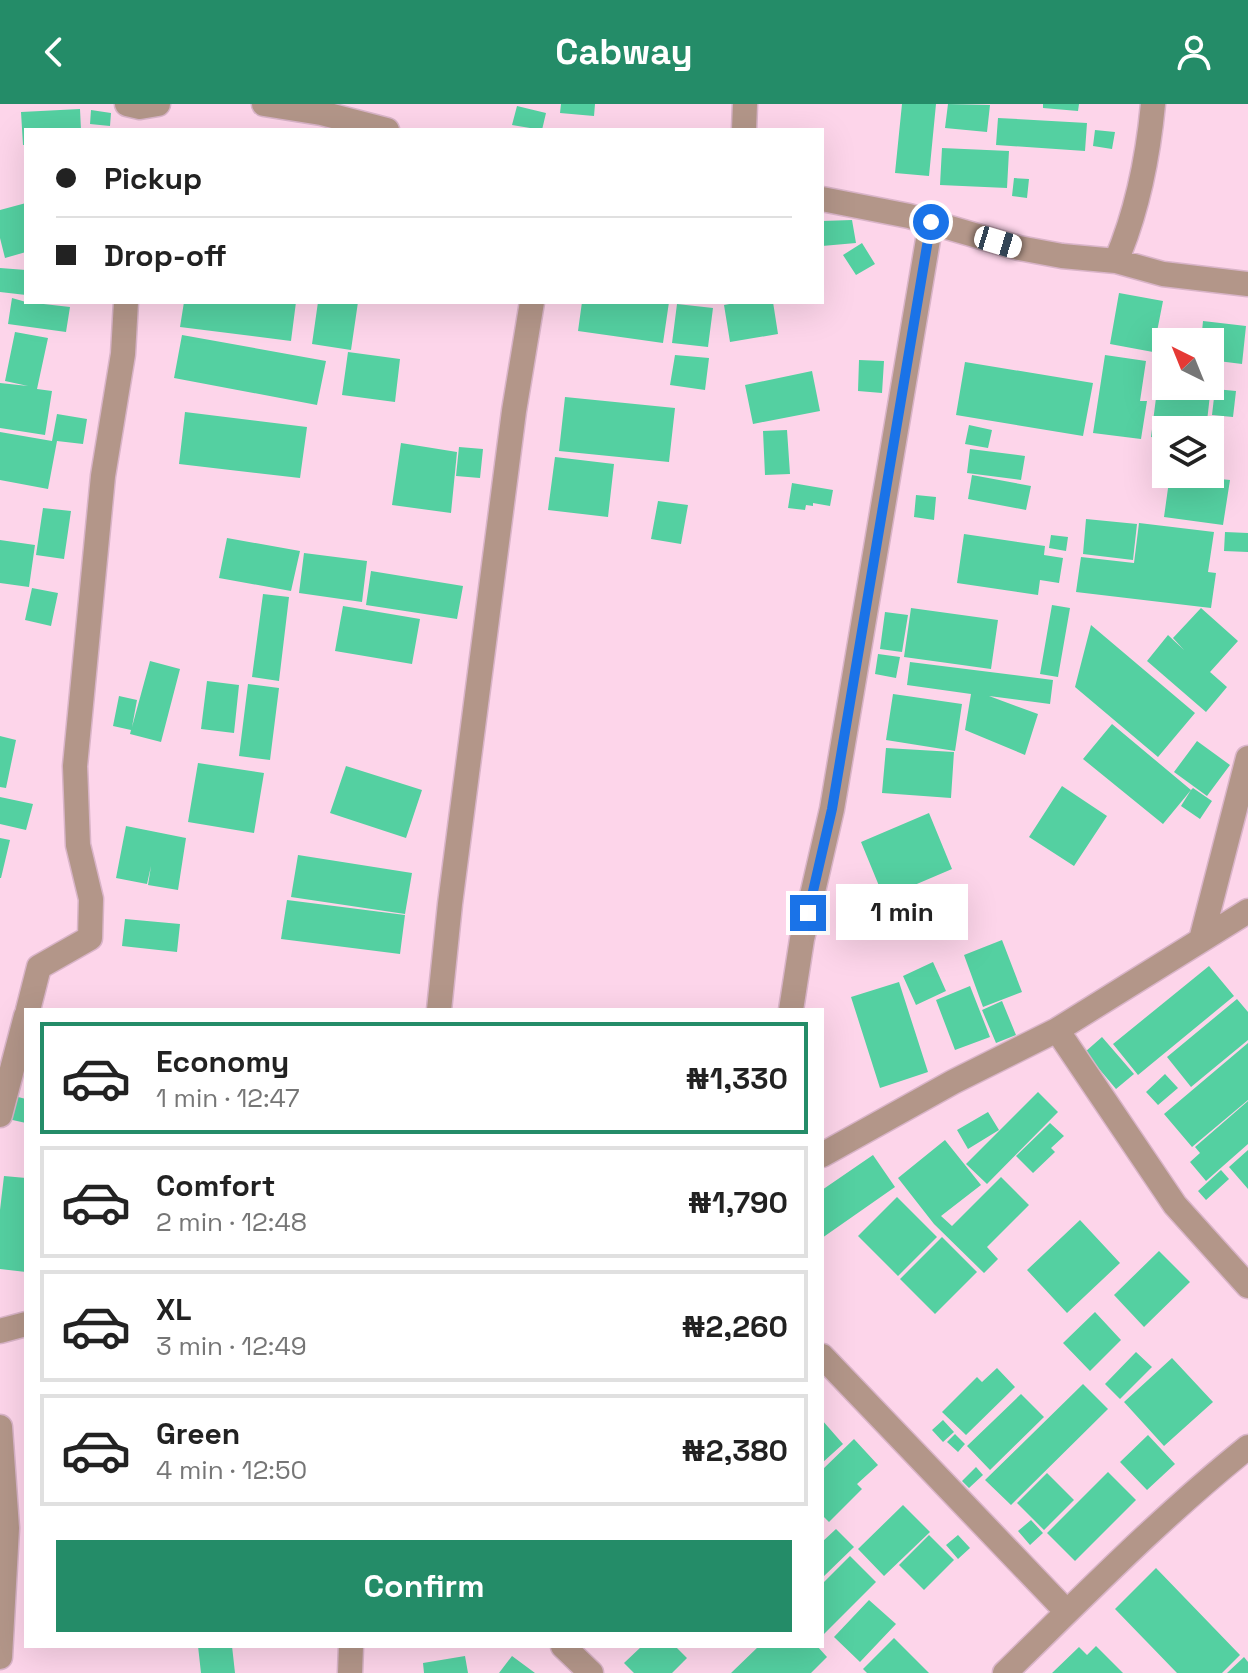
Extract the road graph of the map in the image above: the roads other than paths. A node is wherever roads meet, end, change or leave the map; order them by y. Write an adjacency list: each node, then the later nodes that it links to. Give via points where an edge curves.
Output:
1 (264, 104): 4 (street)
2 (745, 104): 6 (street)
3 (1153, 104): 9 (street, via 1139,191)
4 (321, 108): 5 (street)
5 (381, 128)
6 (744, 128)
7 (824, 199): 8 (street)
8 (931, 222): 9 (street, via 1019,248); 18 (street, via 832,809)
9 (1116, 261): 10 (street, via 1163,274)
10 (1248, 284)
11 (126, 304): 16 (street, via 75,766 78,845 91,899 90,938 39,967)
12 (532, 304): 17 (street)
13 (1248, 758): 15 (street)
14 (1248, 911): 15 (street)
15 (1201, 940): 20 (street)
16 (29, 1008)
17 (439, 1008)
18 (791, 1008)
19 (24, 1024): 21 (street)
20 (1057, 1030): 22 (street); 23 (street, via 1175,1205)
21 (0, 1115)
22 (824, 1154)
23 (1248, 1286)
24 (24, 1325): 25 (street)
25 (0, 1331)
26 (824, 1358): 29 (street)
27 (0, 1427): 32 (street, via 7,1528)
28 (1248, 1447): 29 (street)
29 (1067, 1612): 35 (street)
30 (351, 1648): 33 (street)
31 (565, 1648): 34 (street)
32 (0, 1657)
33 (350, 1673)
34 (591, 1673)
35 (1005, 1673)

